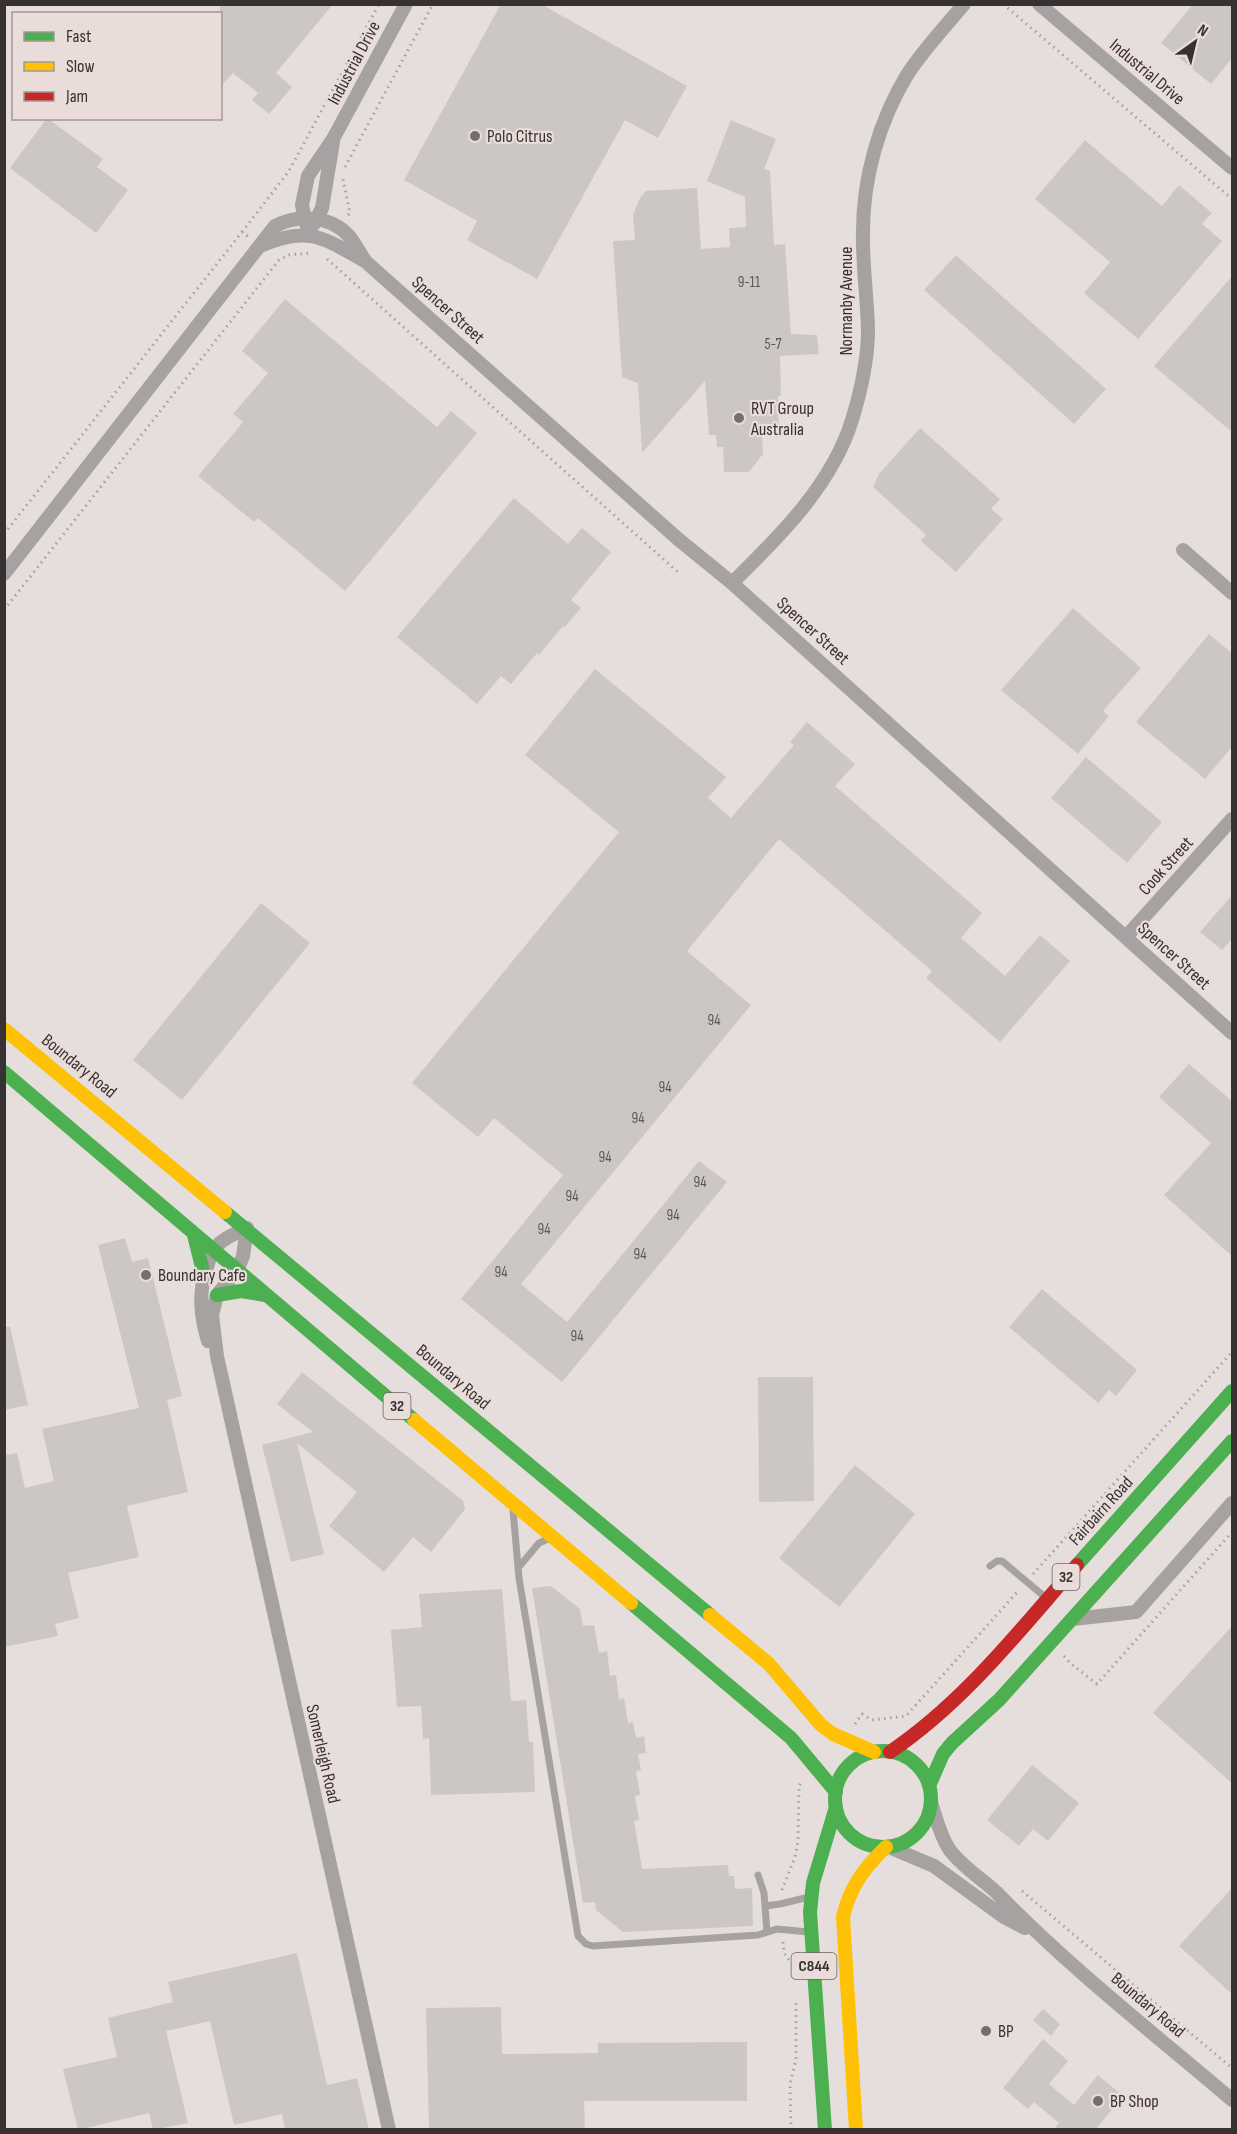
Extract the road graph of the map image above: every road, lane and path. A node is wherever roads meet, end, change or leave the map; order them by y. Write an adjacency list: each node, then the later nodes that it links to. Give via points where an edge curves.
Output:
1 (379, 4): 12 (path, via 289,171)
2 (406, 4): 7 (street, Industrial Drive)
3 (433, 4): 11 (path, via 342,173 350,213)
4 (964, 4): 22 (street, Normanby Avenue, via 908,75 873,158 863,231 868,338 851,422 818,486)
5 (1003, 4): 9 (path)
6 (1039, 4): 8 (street, Industrial Drive)
7 (333, 140): 10 (street, Industrial Drive, via 324,198); 10 (street, Industrial Drive, via 308,176 303,192 302,205)
8 (1233, 168)
9 (1233, 199)
10 (311, 218): 11 (street, Spencer Street); 13 (street, Industrial Drive); 15 (street, via 285,220 275,226)
11 (338, 227): 17 (street, Spencer Street)
12 (242, 231): 15 (path); 18 (path)
13 (308, 235): 14 (street, Spencer Street); 15 (street, Spencer Street, via 279,238)
14 (328, 240): 16 (path); 17 (street, Spencer Street)
15 (260, 246): 20 (street)
16 (320, 254): 21 (path); 24 (path, via 288,255 279,260)
17 (365, 261): 22 (street, Spencer Street)
18 (4, 534)
19 (1183, 550): 23 (street)
20 (4, 574)
21 (680, 574)
22 (732, 583): 26 (street, Spencer Street)
23 (1233, 592)
24 (4, 610)
25 (1233, 819): 26 (street, Cook Street)
26 (1126, 937): 28 (street, Spencer Street)
27 (4, 1029): 30 (main road, Boundary Road / 32)
28 (1233, 1033)
29 (4, 1072): 31 (main road, 32)
30 (247, 1228): 32 (street, via 224,1239); 33 (street); 47 (main road, Boundary Road / 32, via 769,1664 821,1725)
31 (194, 1235): 32 (main road, 32); 34 (main road)
32 (213, 1251): 33 (main road, 32); 34 (street, Somerleigh Road)
33 (237, 1271): 35 (street); 36 (main road, 32)
34 (204, 1275): 37 (street, Somerleigh Road, via 202,1320)
35 (217, 1295): 36 (main road, via 241,1291); 37 (street, Somerleigh Road, via 212,1316)
36 (266, 1295): 41 (main road, 32)
37 (222, 1386): 63 (street, Somerleigh Road)
38 (1233, 1391): 45 (main road, Fairbairn Road / 32)
39 (1233, 1441): 46 (main road, 32)
40 (1233, 1503): 46 (street, via 1136,1611)
41 (513, 1504): 42 (main road, 32); 44 (lane)
42 (553, 1538): 44 (lane, via 539,1543); 50 (main road, 32, via 791,1738)
43 (990, 1566): 45 (lane, via 1002,1561)
44 (518, 1568): 58 (lane, via 578,1936 593,1946)
45 (1047, 1599): 48 (main road, Fairbairn Road / 32, via 948,1707)
46 (1072, 1619): 49 (main road, 32, via 999,1700 952,1743)
47 (874, 1752): 48 (main road, 32); 50 (main road, 32, via 849,1766)
48 (890, 1752): 49 (main road, 32, via 912,1761)
49 (929, 1786): 51 (main road, 32)
50 (836, 1792): 52 (main road, 32)
51 (931, 1802): 53 (main road, 32, via 918,1832 902,1844); 60 (street, Boundary Road, via 950,1850)
52 (836, 1807): 53 (main road, via 842,1823 854,1836 869,1845); 56 (main road, C844)
53 (888, 1847): 60 (street, Boundary Road, via 934,1866); 65 (main road, C844, via 852,1885 843,1917)
54 (758, 1875): 57 (lane)
55 (1022, 1891): 61 (path)
56 (811, 1896): 57 (lane); 59 (main road, C844)
57 (765, 1906): 58 (lane)
58 (767, 1932): 59 (lane, via 787,1929)
59 (811, 1933): 64 (main road, C844)
60 (1040, 1937): 62 (street, Boundary Road)
61 (1233, 2068)
62 (1233, 2100)
63 (389, 2130)
64 (825, 2130)
65 (856, 2130)

